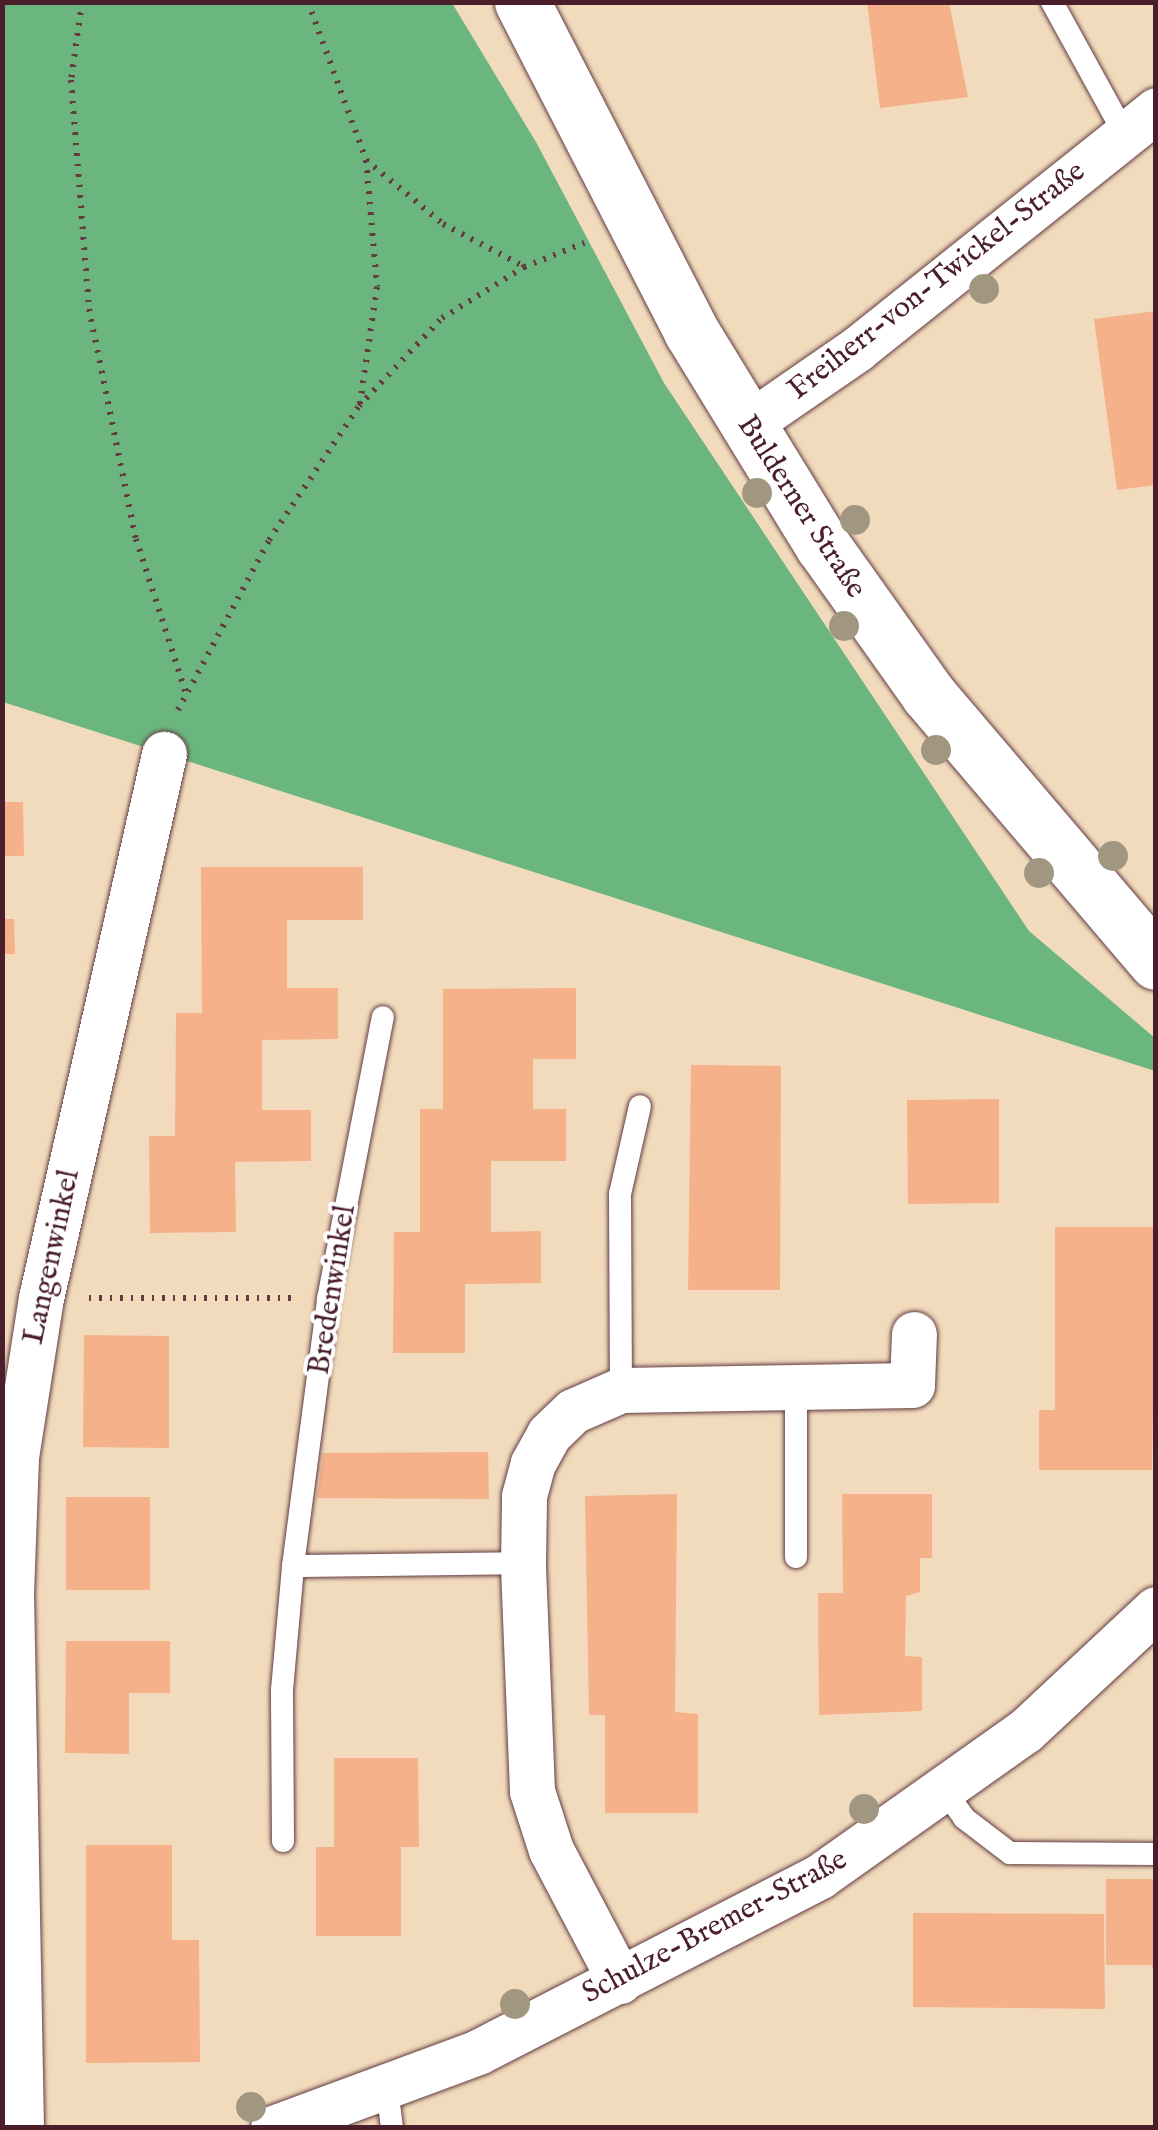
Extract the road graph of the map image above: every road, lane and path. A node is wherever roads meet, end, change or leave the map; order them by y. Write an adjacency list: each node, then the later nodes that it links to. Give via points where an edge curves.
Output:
1 (82, 2): 11 (path, via 71,80 88,309 136,539)
2 (308, 2): 6 (path)
3 (522, 2): 10 (street, Bulderner Straße, via 641,239)
4 (1052, 2): 5 (lane, Freiherr-von-Twickel-Straße)
5 (1140, 122): 10 (street, Freiherr-von-Twickel-Straße, via 857,349)
6 (366, 160): 8 (path, via 443,224); 9 (path, via 377,287)
7 (593, 240): 8 (path)
8 (524, 266): 9 (path, via 442,318)
9 (360, 406): 11 (path, via 269,540)
10 (747, 425): 13 (street, Bulderner Straße, via 928,694)
11 (185, 691): 12 (path)
12 (164, 754): 16 (street, Langenwinkel)
13 (1156, 962)
14 (383, 1017): 17 (lane, Bredenwinkel)
15 (640, 1106): 20 (lane, via 620,1194)
16 (22, 1298): 17 (path); 31 (street, Langenwinkel, via 11,1594)
17 (328, 1299): 23 (lane, Bredenwinkel)
18 (914, 1334): 19 (street, via 912,1385)
19 (796, 1388): 20 (street); 21 (lane)
20 (622, 1390): 22 (street, via 573,1412 549,1434 524,1496)
21 (796, 1558)
22 (523, 1563): 23 (lane); 28 (street, via 532,1791 551,1850)
23 (293, 1566): 26 (lane, Bredenwinkel, via 282,1690)
24 (1156, 1610): 25 (street, Schulze-Bremer-Straße, via 1025,1731)
25 (944, 1790): 27 (lane, via 964,1818 1010,1853); 28 (street, Schulze-Bremer-Straße, via 820,1876)
26 (283, 1841)
27 (1156, 1854)
28 (620, 1981): 29 (street, Schulze-Bremer-Straße, via 478,2052)
29 (390, 2108): 30 (street, Schulze-Bremer-Straße)
30 (332, 2118): 32 (street, Schulze-Bremer-Straße)
31 (21, 2128)
32 (273, 2128)

